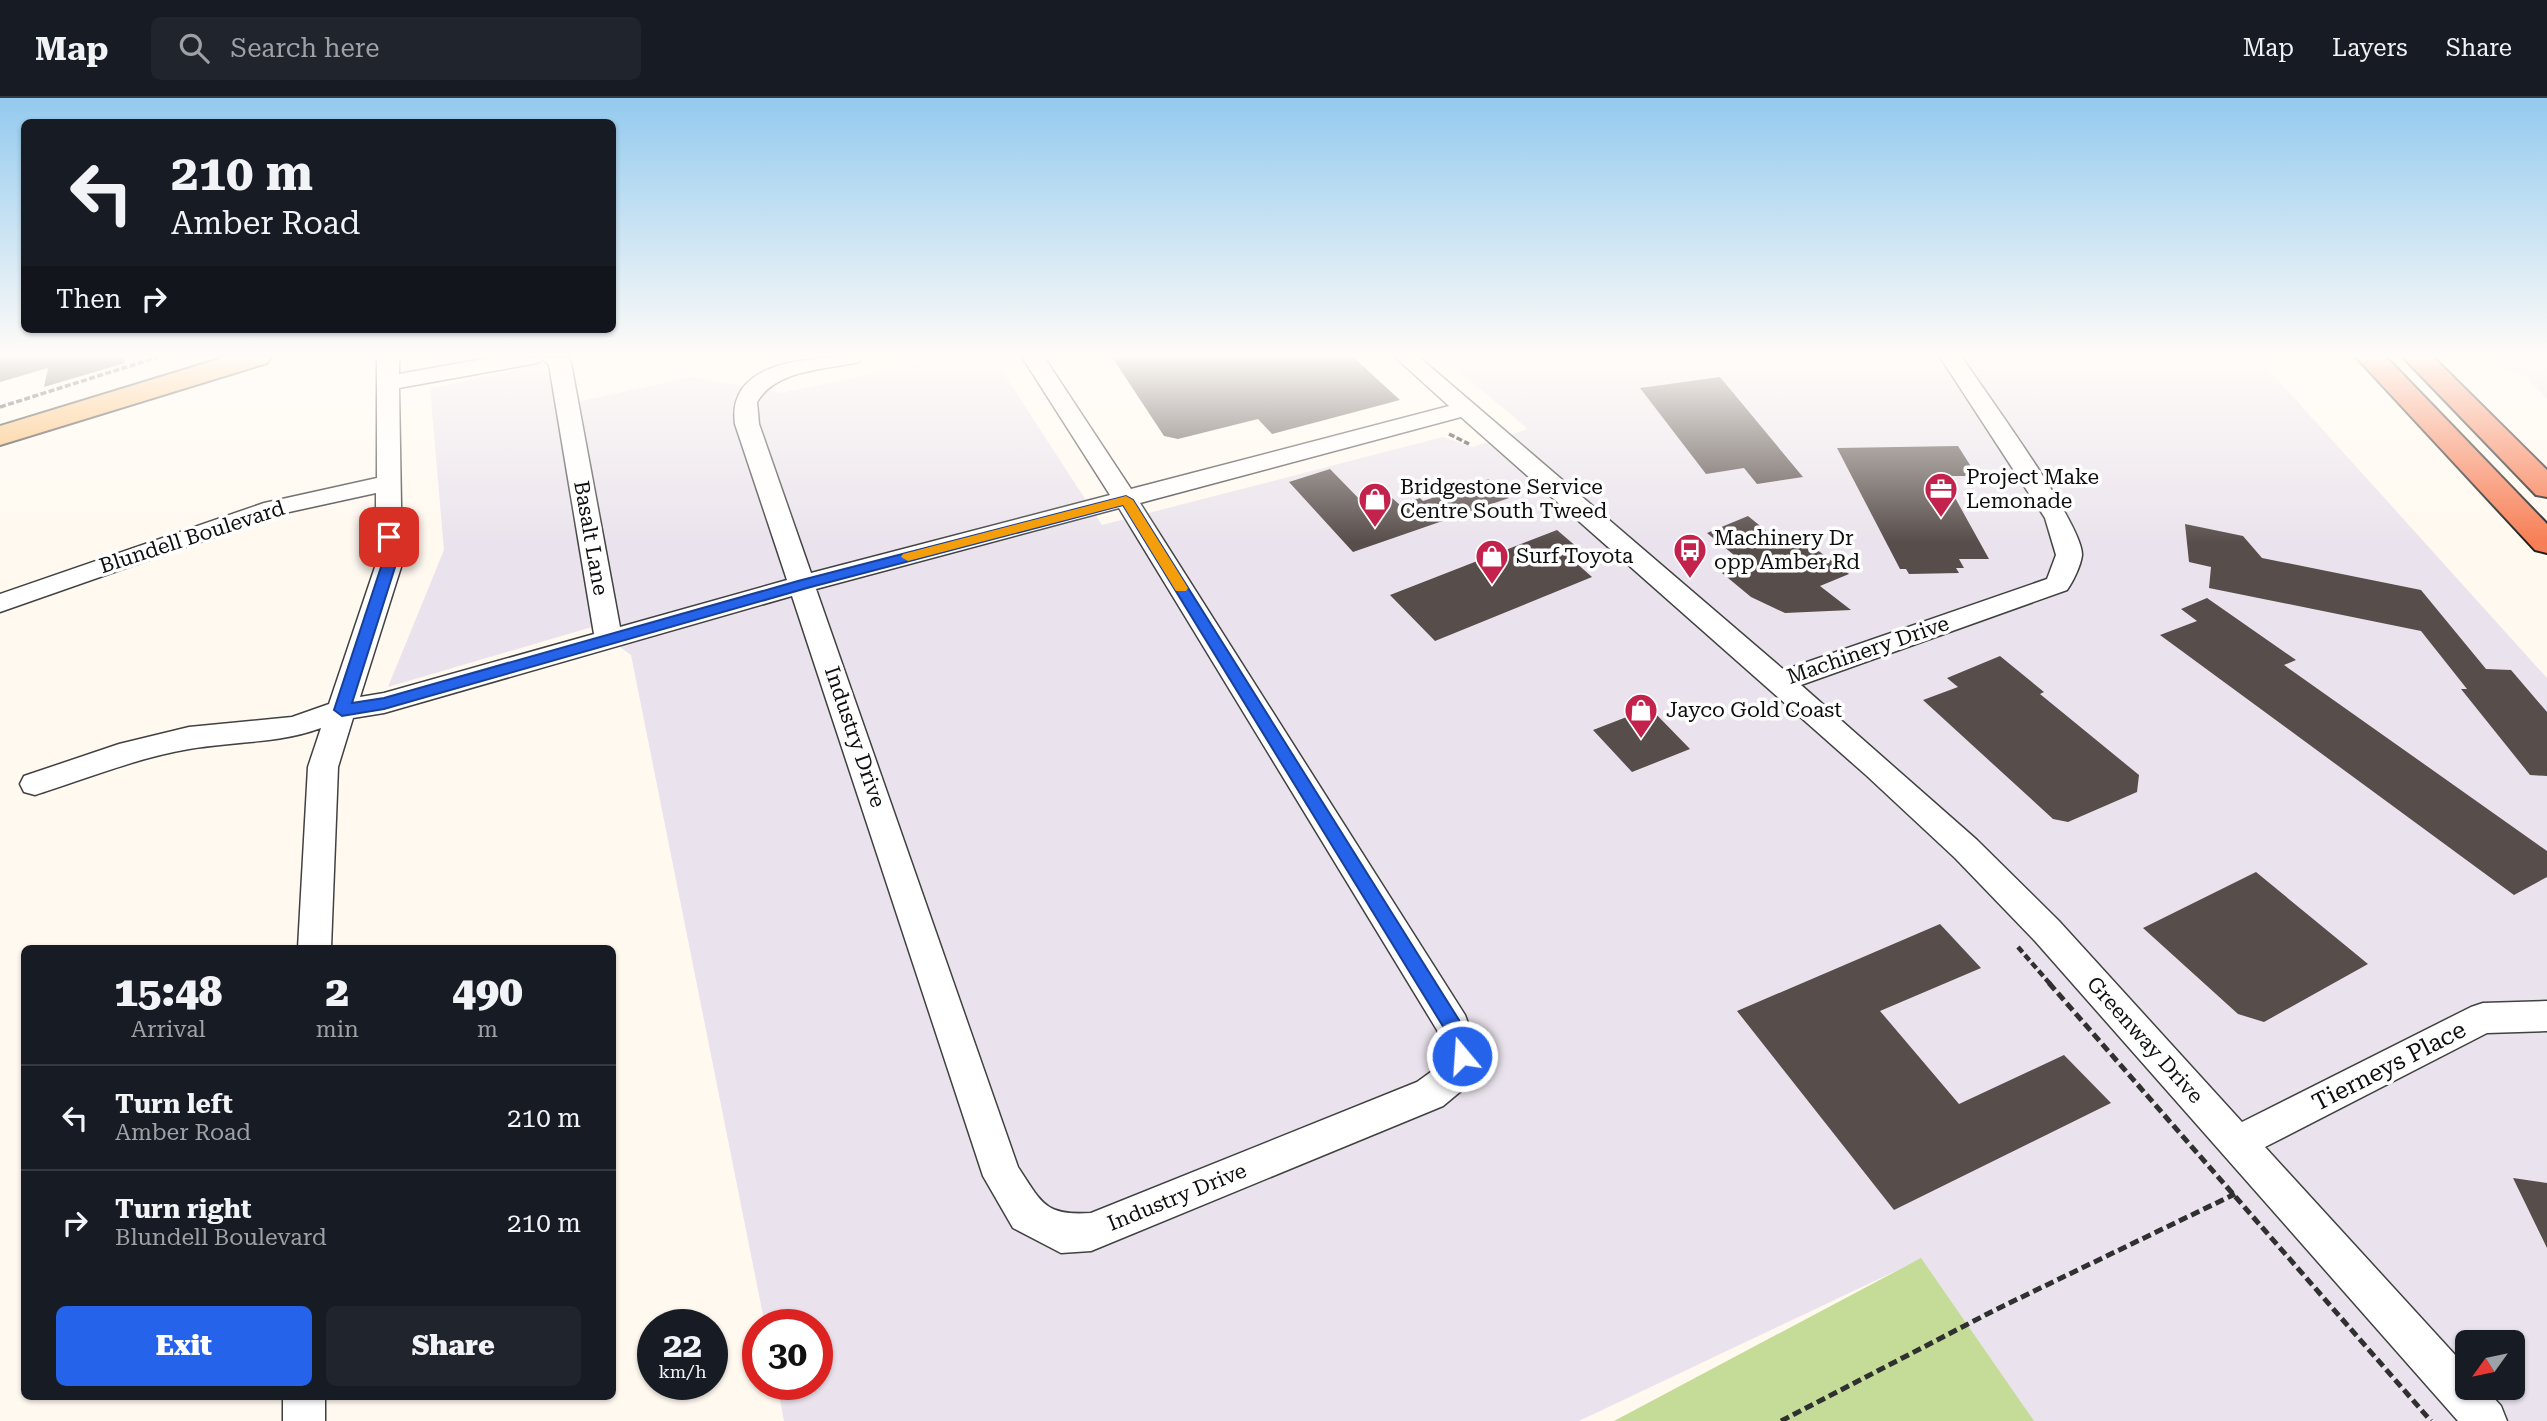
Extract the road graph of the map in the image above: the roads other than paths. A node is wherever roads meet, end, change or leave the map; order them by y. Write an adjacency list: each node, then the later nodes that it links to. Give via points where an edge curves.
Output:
1 (56, 419): 11 (main road)
2 (388, 419): 12 (street)
3 (570, 419): 18 (street, Basalt Lane)
4 (746, 419): 16 (street, Industry Drive)
5 (1073, 419): 14 (street, Industry Drive)
6 (1429, 419): 14 (street)
7 (1476, 419): 19 (street, Machinery Drive)
8 (1992, 419): 19 (street, Machinery Drive, via 2057,518 2069,555 2058,584)
9 (2429, 419): 15 (highway)
10 (2478, 419): 13 (highway)
11 (0, 436)
12 (388, 483): 17 (street, Blundell Boulevard, via 273,508); 20 (street, via 389,564)
13 (2547, 488)
14 (1126, 500): 16 (street); 16 (street, Industry Drive, via 1453,1026 1462,1056 1448,1080 1430,1094 1091,1232 1061,1234 1027,1215 1002,1176)
15 (2547, 543)
16 (803, 584): 18 (street)
17 (0, 603)
18 (608, 639): 20 (street, via 384,703)
19 (1780, 682): 24 (street, Greenway Drive, via 1956,840 2047,931)
20 (342, 710): 21 (street, via 294,727 189,738 119,755); 22 (street, via 323,767)
21 (35, 785)
22 (314, 945)
23 (2547, 1016): 24 (street, Tierneys Place, via 2483,1018)
24 (2237, 1143): 27 (street, Greenway Drive)
25 (304, 1400): 26 (street)
26 (304, 1421)
27 (2486, 1421)

